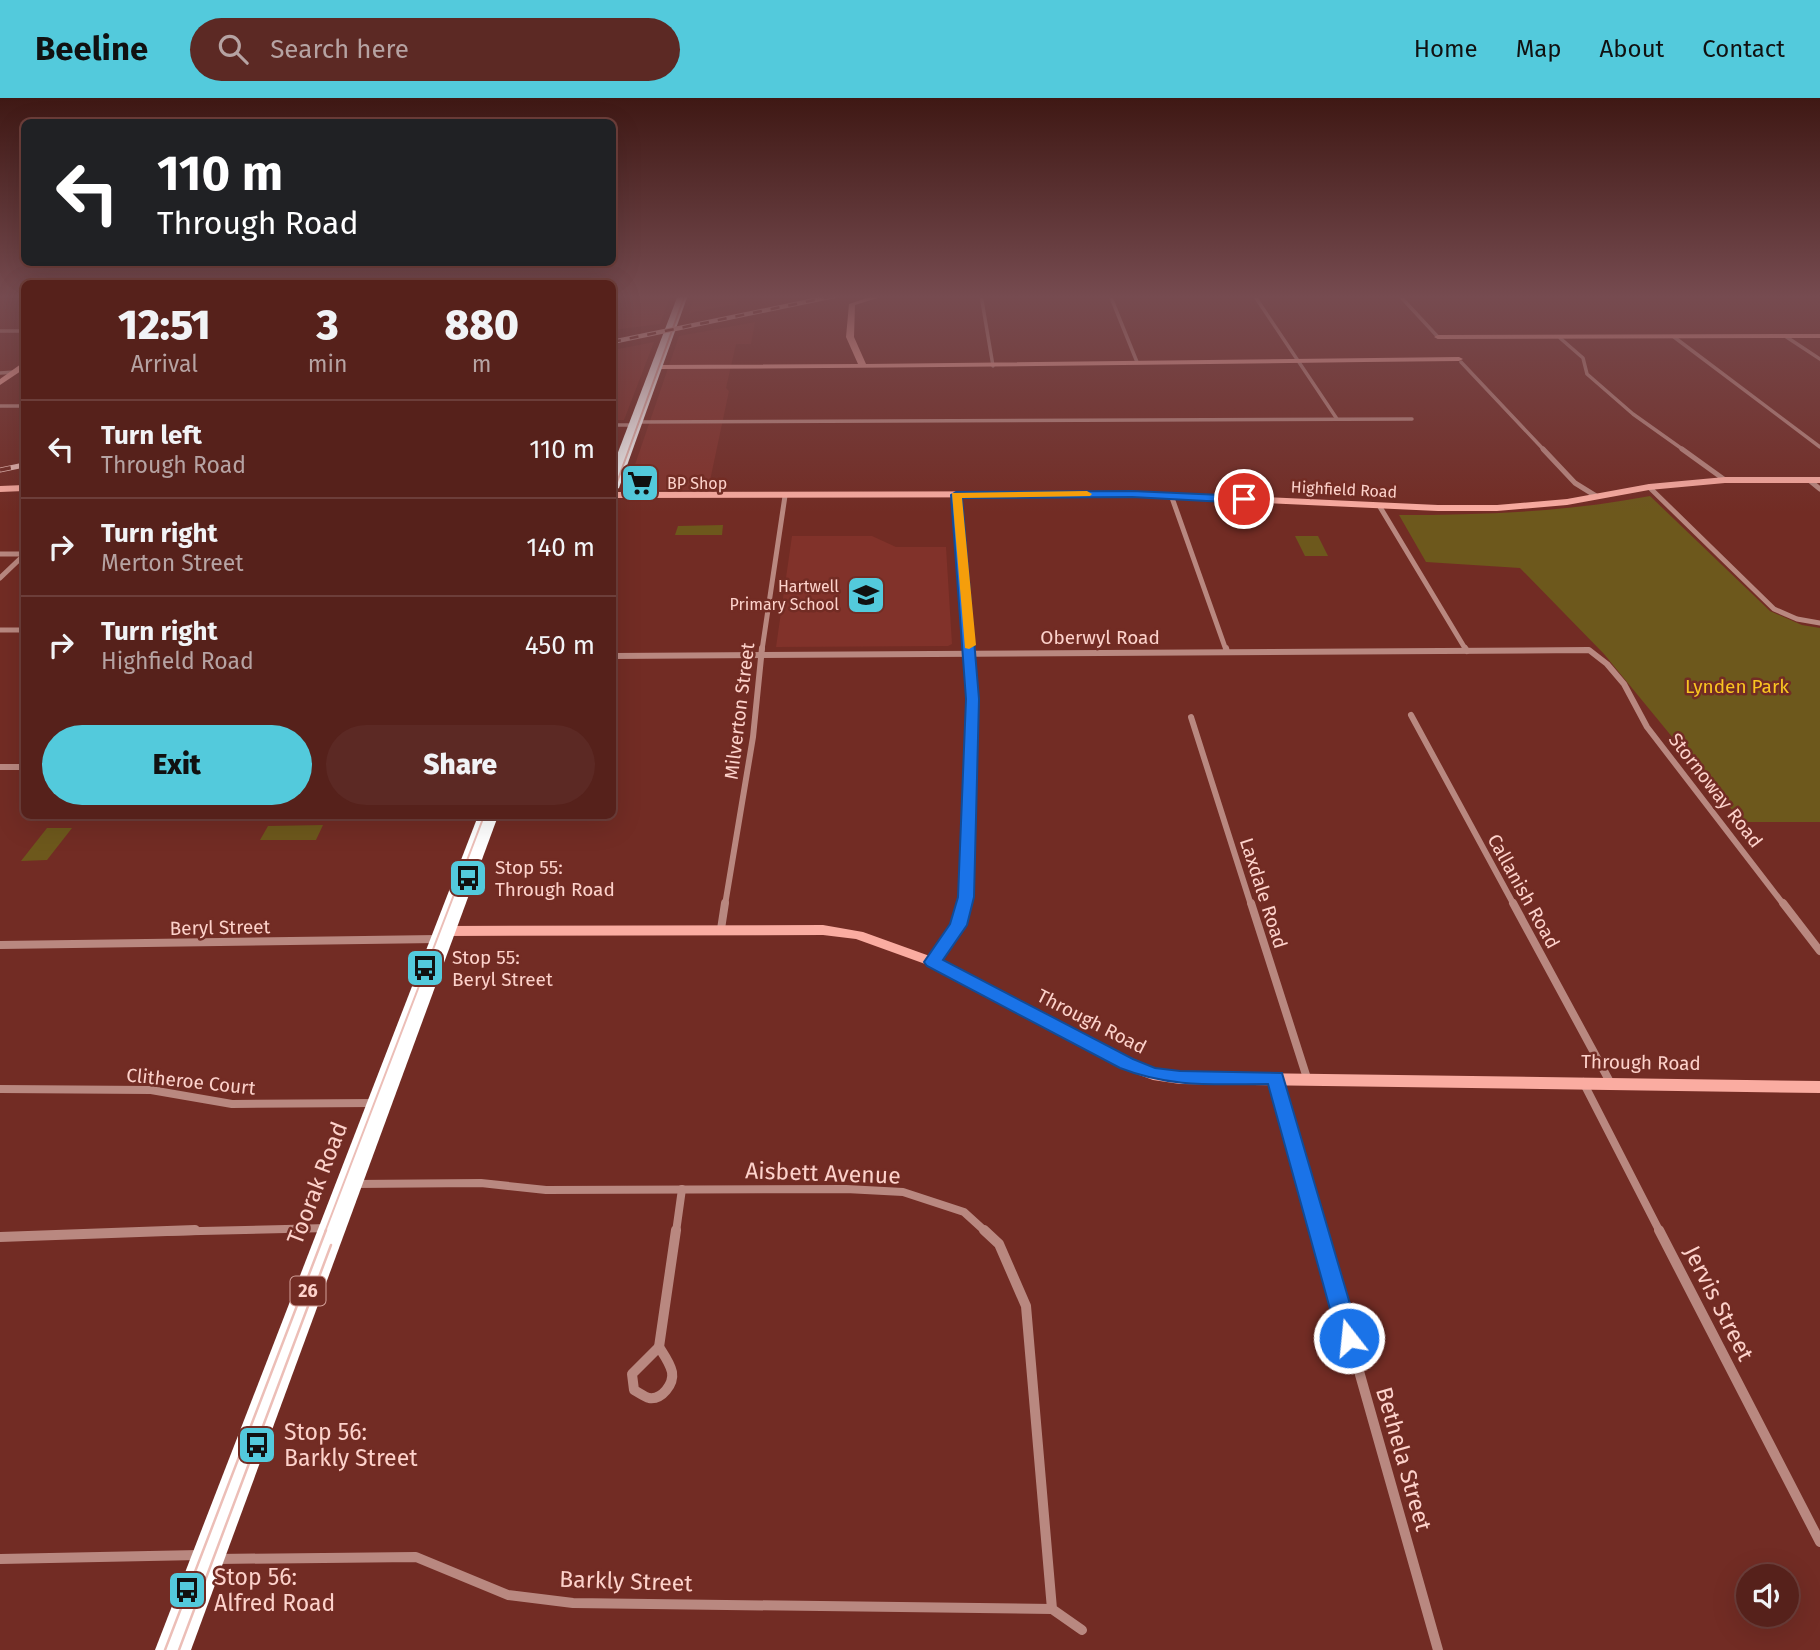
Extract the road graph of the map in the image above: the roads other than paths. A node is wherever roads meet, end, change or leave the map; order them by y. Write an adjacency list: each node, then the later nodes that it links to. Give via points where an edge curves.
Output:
1 (657, 367): 14 (highway)
2 (1303, 367): 12 (street)
3 (1467, 367): 29 (street, via 1575,483)
4 (1585, 367): 18 (street, via 1624,407)
5 (1714, 367): 16 (street)
6 (21, 368): 7 (street)
7 (15, 372): 8 (street); 9 (street)
8 (0, 373)
9 (0, 383)
10 (0, 406): 11 (street)
11 (21, 406)
12 (1337, 419): 13 (street); 14 (street)
13 (1412, 419)
14 (637, 423): 15 (street); 17 (highway)
15 (616, 425)
16 (1820, 447)
17 (616, 479)
18 (1725, 480): 19 (street, Highfield Road); 23 (street, Highfield Road)
19 (1809, 480): 20 (street, Highfield Road); 25 (street)
20 (1820, 480)
21 (616, 487): 28 (street, Highfield Road)
22 (21, 488): 24 (street)
23 (1649, 488): 29 (street, Highfield Road); 35 (street, via 1774,609)
24 (0, 489)
25 (1820, 489)
26 (956, 495): 27 (street, Highfield Road); 28 (street, Highfield Road); 41 (street)
27 (1171, 495): 30 (street, Highfield Road); 40 (street)
28 (785, 496): 42 (street, Milverton Street)
29 (1596, 496): 30 (street, Highfield Road, via 1497,508)
30 (1380, 507): 39 (street)
31 (0, 554): 32 (street)
32 (21, 554)
33 (21, 557): 34 (street)
34 (0, 578)
35 (1820, 623)
36 (0, 630): 37 (street)
37 (21, 630)
38 (1588, 650): 39 (street, Oberwyl Road); 52 (street, Stornoway Road, via 1599,656 1639,704 1647,727)
39 (1467, 651): 40 (street, Oberwyl Road)
40 (1227, 652): 41 (street, Oberwyl Road)
41 (970, 654): 42 (street, Oberwyl Road); 53 (street, via 966,897 959,925)
42 (762, 655): 43 (street, Oberwyl Road); 49 (street, Milverton Street)
43 (616, 656)
44 (1411, 715): 57 (street, Callanish Road)
45 (1191, 717): 55 (street, Laxdale Road)
46 (0, 767): 47 (street)
47 (21, 767)
48 (487, 819): 50 (highway, Toorak Road / 26)
49 (721, 929): 50 (street, Through Road); 53 (street, Through Road, via 858,934)
50 (442, 935): 51 (street, Beryl Street); 60 (highway, Toorak Road / 26)
51 (0, 945)
52 (1820, 951)
53 (933, 962): 54 (street, Through Road, via 1153,1074)
54 (1275, 1077): 55 (street, Through Road); 72 (street, Bethela Street)
55 (1307, 1078): 56 (street, Through Road)
56 (1583, 1082): 57 (street, Through Road); 66 (street, Jervis Street)
57 (1610, 1082): 58 (street, Through Road)
58 (1820, 1087)
59 (0, 1089): 60 (street, Clitheroe Court, via 151,1090 232,1104)
60 (379, 1103): 61 (highway, Toorak Road / 26)
61 (348, 1184): 62 (street, Aisbett Avenue); 63 (highway, Toorak Road / 26)
62 (682, 1189): 65 (street); 69 (street, Aisbett Avenue, via 903,1192 964,1212 999,1244 1026,1306)
63 (332, 1228): 64 (street); 67 (highway, Toorak Road / 26)
64 (0, 1237)
65 (659, 1348): 65 (street, via 674,1374 673,1383 659,1396 640,1396 634,1390 632,1374)
66 (1820, 1542)
67 (207, 1557): 68 (street, Barkly Street); 69 (street, Barkly Street, via 416,1557 508,1595 573,1603); 71 (highway, Toorak Road / 26)
68 (0, 1559)
69 (1052, 1609): 70 (street)
70 (1082, 1630)
71 (173, 1650)
72 (1438, 1650)

